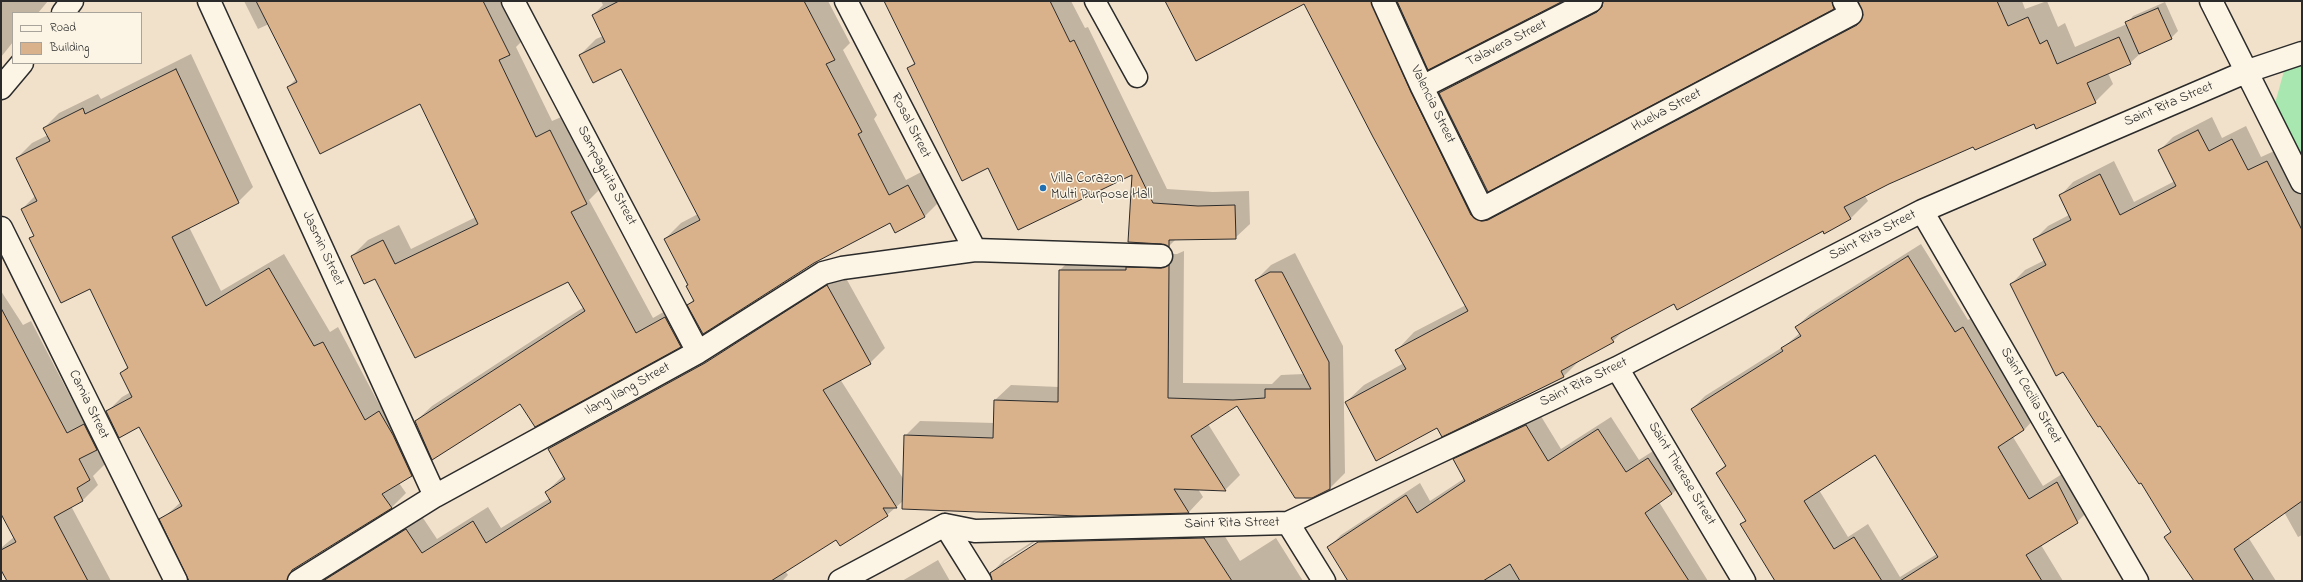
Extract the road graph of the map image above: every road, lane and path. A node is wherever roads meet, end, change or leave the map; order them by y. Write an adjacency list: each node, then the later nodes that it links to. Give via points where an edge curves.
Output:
1 (72, 1): 10 (street)
2 (208, 1): 25 (street, Jasmin Street)
3 (513, 1): 23 (street, Sampaguita Street)
4 (846, 1): 21 (street, Rosal Street)
5 (1095, 1): 14 (lane)
6 (1383, 1): 15 (street, Valencia Street)
7 (1591, 1): 15 (street, Talavera Street)
8 (2211, 1): 13 (street)
9 (1847, 8): 18 (street, Huelva Street)
10 (64, 12)
11 (2302, 53): 13 (street, Saint Rita Street)
12 (21, 64): 16 (street)
13 (2248, 71): 17 (street); 19 (street, Saint Rita Street)
14 (1137, 77)
15 (1422, 87): 18 (street, Valencia Street)
16 (1, 88)
17 (2302, 182)
18 (1482, 209)
19 (1922, 211): 24 (street, Saint Rita Street); 34 (street, Saint Cecilia Street)
20 (1, 228): 28 (street, Camia Street)
21 (974, 250): 22 (street, Ilang Ilang Street); 23 (street, Ilang Ilang Street, via 842,268 823,273)
22 (1161, 256)
23 (698, 352): 25 (street, Ilang Ilang Street)
24 (1617, 368): 26 (street, Saint Rita Street); 33 (street, Saint Therese Street)
25 (435, 496): 29 (street, Ilang Ilang Street)
26 (1288, 523): 27 (street, Saint Rita Street, via 975,531); 32 (street)
27 (945, 525): 30 (street); 31 (street)
28 (176, 581)
29 (299, 581)
30 (840, 581)
31 (980, 581)
32 (1324, 581)
33 (1744, 581)
34 (2137, 581)

